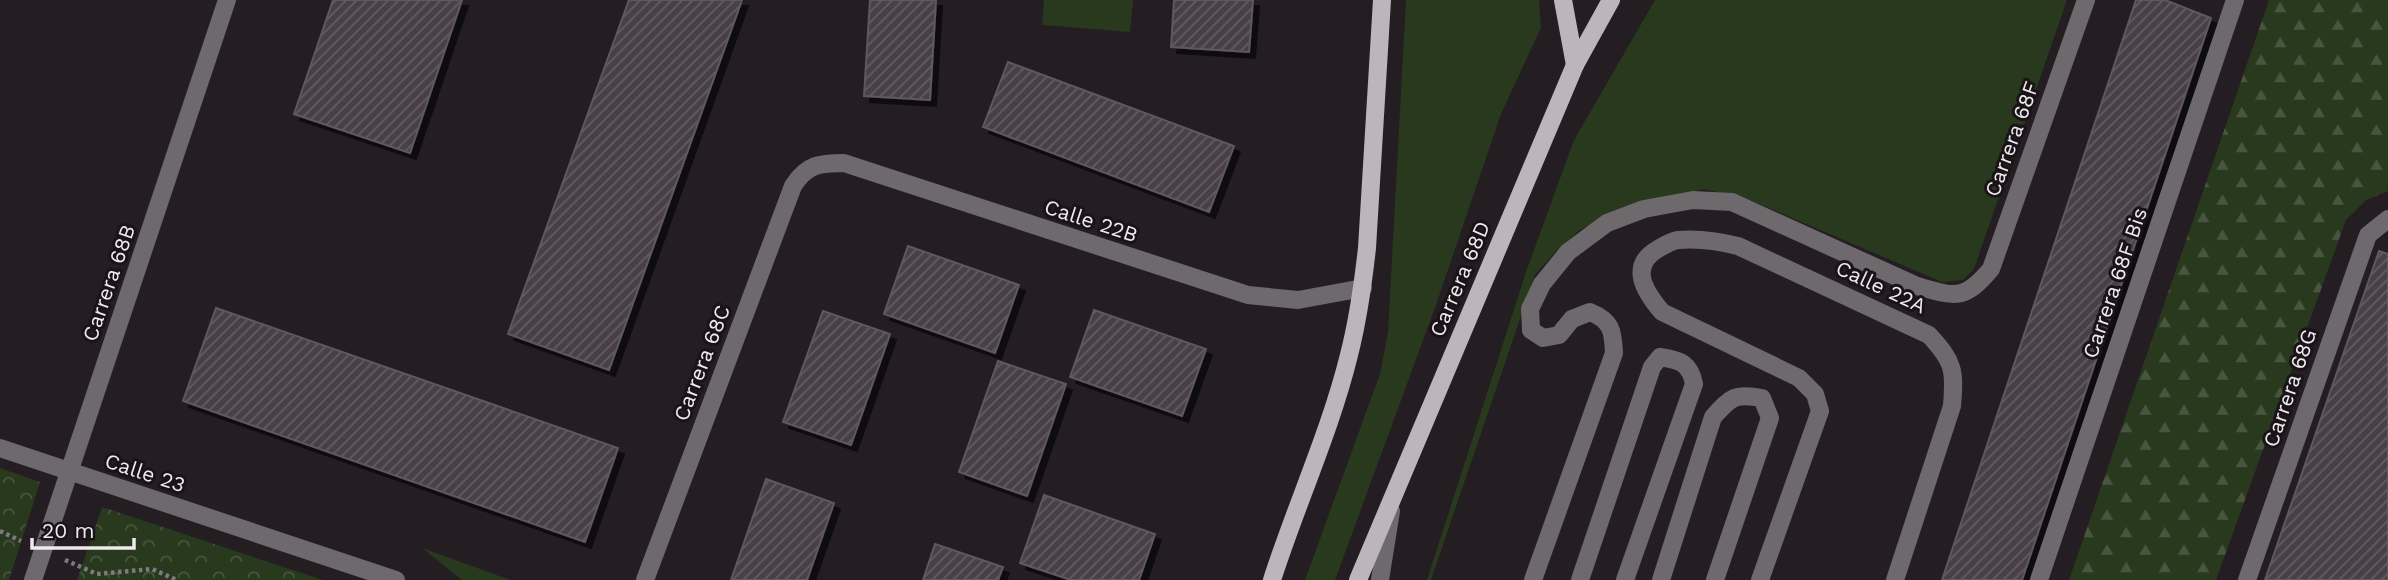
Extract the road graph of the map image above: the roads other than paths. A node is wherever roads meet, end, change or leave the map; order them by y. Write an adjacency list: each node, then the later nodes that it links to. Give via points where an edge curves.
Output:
1 (227, 0): 13 (street, Carrera 68B)
2 (1382, 0): 10 (main road)
3 (1563, 0): 7 (main road)
4 (1611, 0): 7 (main road, Carrera 68D)
5 (2086, 0): 11 (street, Carrera 68F, via 1990,269)
6 (2235, 0): 28 (street, Carrera 68F Bis)
7 (1574, 65): 14 (main road, Carrera 68D)
8 (809, 168): 10 (street, Calle 22B, via 844,163 1248,295 1298,300); 17 (street, Carrera 68C, via 793,186)
9 (2388, 219): 29 (street, Carrera 68G, via 2368,235)
10 (1363, 288): 18 (main road, via 1331,417)
11 (1974, 289): 21 (street, Calle 22A, via 1950,295 1917,286 1732,202 1693,200 1644,209 1607,223 1568,252 1542,284 1530,309 1531,330 1543,338 1559,335 1572,319 1590,312 1602,317 1613,333 1614,353)
12 (0, 448): 13 (street, Calle 23)
13 (69, 472): 15 (street, Carrera 68B); 16 (street, Calle 23)
14 (1393, 494): 19 (main road, Carrera 68D); 20 (street)
15 (33, 580)
16 (396, 580)
17 (645, 580)
18 (1272, 580)
19 (1358, 580)
20 (1380, 580)
21 (1533, 580)
22 (1580, 580): 23 (street, via 1651,367 1660,357 1678,359 1692,372 1694,384)
23 (1625, 580)
24 (1661, 580): 25 (street, via 1713,417 1741,394 1762,398 1770,418)
25 (1714, 580)
26 (1760, 580): 27 (street, Calle 22A, via 1820,411 1815,394 1799,378 1662,312 1647,294 1641,270 1647,255 1674,240 1709,239 1738,246 1929,335 1946,353 1955,376 1952,406)
27 (1895, 580)
28 (2039, 580)
29 (2247, 580)

